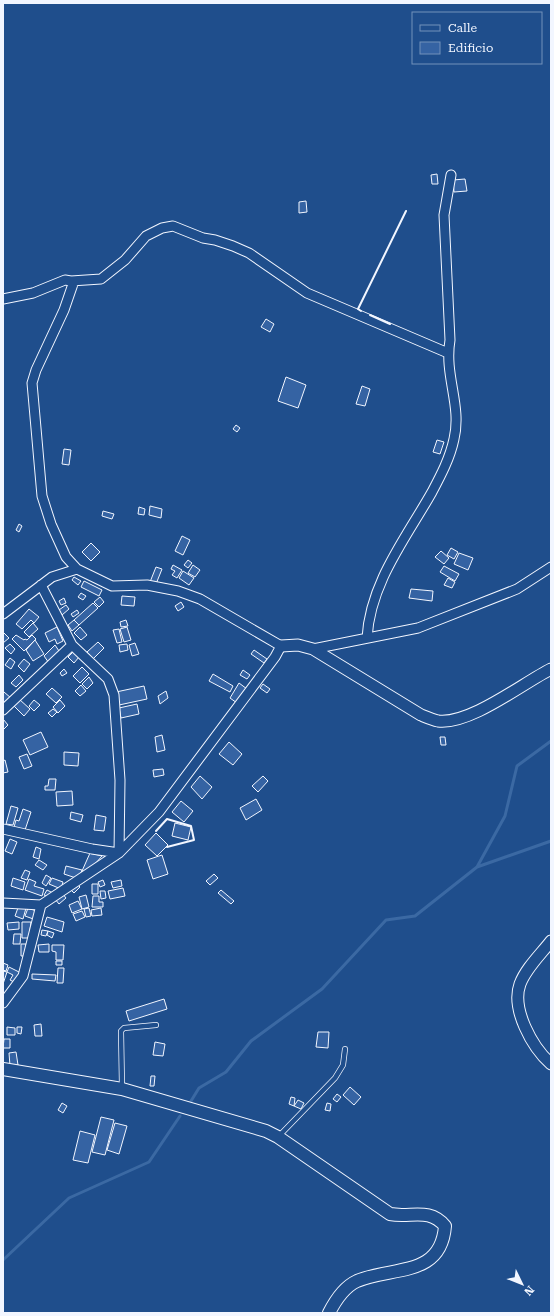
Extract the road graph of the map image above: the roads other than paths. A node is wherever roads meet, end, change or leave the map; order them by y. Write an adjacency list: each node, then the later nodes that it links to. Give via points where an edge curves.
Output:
1 (451, 175): 4 (street, via 444,215 450,340)
2 (71, 281): 3 (street, via 65,280 33,292); 4 (street, via 100,279 125,260 146,236 173,226 249,253 307,293); 6 (street, via 72,288 58,325 36,370 33,389 42,496 66,557)
3 (3, 299)
4 (448, 353): 9 (street, via 449,377 456,402 454,439 446,467 383,575)
5 (551, 567): 9 (street, via 517,589 418,628)
6 (77, 569): 7 (street, via 52,577); 11 (street, via 112,586 147,585 178,591 200,599)
7 (41, 585): 8 (street); 10 (street)
8 (3, 614)
9 (367, 638): 12 (street)
10 (72, 645): 14 (street); 16 (street, via 108,679 114,694 120,780)
11 (281, 646): 12 (street, via 298,645); 16 (street, via 159,812)
12 (313, 649): 13 (street, via 421,715 438,721 461,718)
13 (551, 669)
14 (3, 710)
15 (3, 829): 16 (street, via 92,850)
16 (119, 853): 18 (street)
17 (3, 903): 18 (street)
18 (41, 905): 20 (street, via 23,976)
19 (551, 941): 23 (street, via 528,969 518,995 532,1042)
20 (3, 1003)
21 (156, 1025): 25 (lane, via 124,1028 121,1031)
22 (345, 1048): 26 (lane, via 343,1065 335,1078)
23 (551, 1064)
24 (3, 1069): 25 (main road)
25 (122, 1089): 26 (main road, via 234,1120)
26 (278, 1137): 27 (main road, via 390,1214 423,1214 439,1218 445,1226 444,1239 438,1251 429,1260 419,1266 356,1281 344,1291)
27 (329, 1313)

